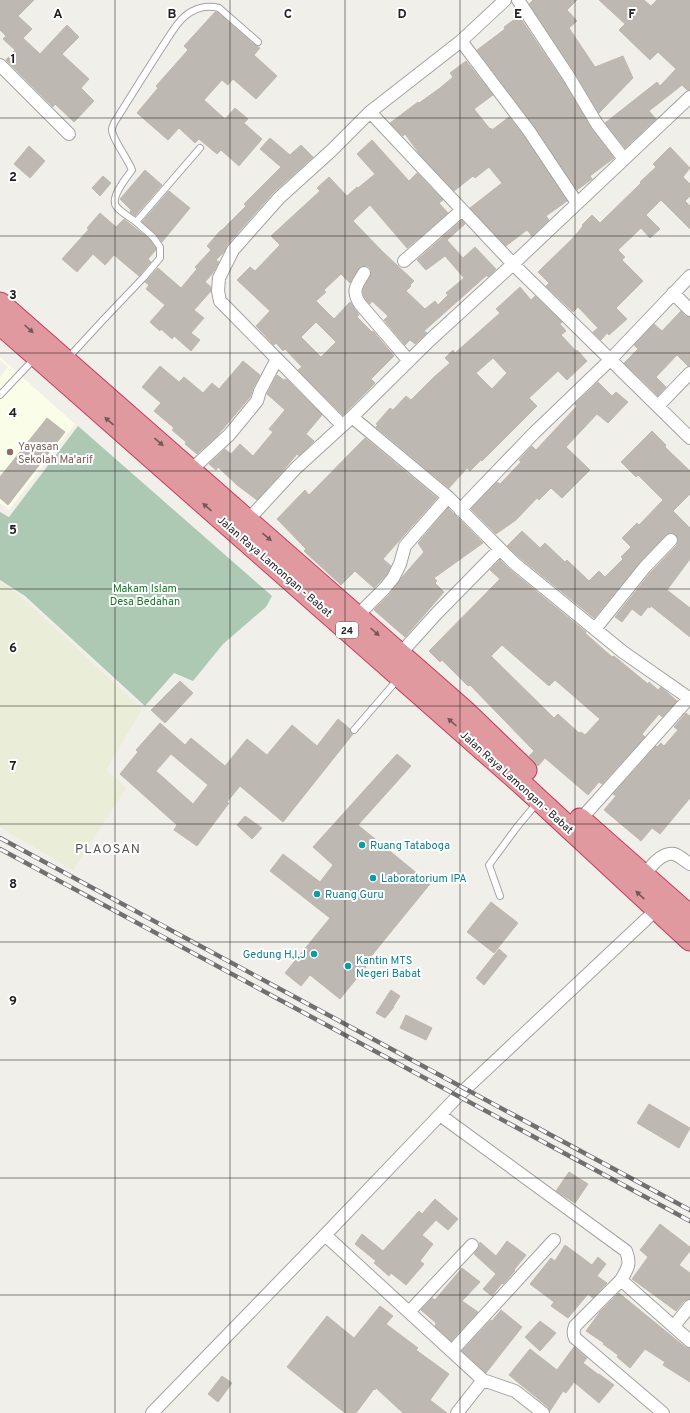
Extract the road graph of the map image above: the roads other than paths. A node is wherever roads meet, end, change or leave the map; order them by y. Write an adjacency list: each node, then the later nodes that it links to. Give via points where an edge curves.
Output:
1 (505, 0): 3 (street)
2 (518, 0): 10 (street, via 597,124)
3 (461, 41): 7 (street); 11 (street, via 529,131)
4 (258, 42): 13 (lane, via 219,8 212,6 203,7 179,22 112,129 132,170 114,201 116,206)
5 (0, 66): 8 (street)
6 (690, 97): 10 (street)
7 (370, 112): 12 (street); 24 (street, via 243,237 233,250 219,278 220,301)
8 (69, 134)
9 (200, 148): 13 (lane)
10 (624, 159): 11 (street)
11 (577, 203): 15 (street)
12 (462, 210): 14 (street); 15 (street)
13 (136, 222): 23 (lane, via 160,247 160,258)
14 (404, 261)
15 (513, 264): 25 (street); 26 (street)
16 (364, 273): 26 (street, via 355,288 356,297)
17 (690, 276): 18 (street)
18 (673, 293): 20 (street); 25 (street)
19 (0, 303): 23 (highway, Jalan Raya Lamongan - Babat / 24, one-way to 23)
20 (690, 310)
21 (0, 324): 22 (highway, Jalan Raya Lamongan - Babat / 24)
22 (36, 357): 28 (lane); 42 (highway, Jalan Raya Lamongan - Babat / 24, one-way to 22)
23 (69, 357): 33 (highway, Jalan Raya Lamongan - Babat / 24, one-way to 33)
24 (277, 359): 31 (street); 33 (street, via 256,401 229,435)
25 (610, 360): 29 (street); 35 (street)
26 (409, 361): 30 (street)
27 (690, 373): 29 (street)
28 (0, 395)
29 (658, 406): 32 (street)
30 (352, 417): 31 (street); 34 (street)
31 (342, 425): 36 (street, via 296,468)
32 (690, 438)
33 (191, 470): 36 (highway, Jalan Raya Lamongan - Babat / 24)
34 (448, 497): 35 (street); 39 (street, via 405,546 393,578)
35 (460, 510): 38 (street)
36 (248, 520): 39 (highway, Jalan Raya Lamongan - Babat / 24, one-way to 39)
37 (671, 540): 40 (street)
38 (500, 549): 40 (street); 41 (street)
39 (357, 616): 41 (highway, Jalan Raya Lamongan - Babat / 24, one-way to 41)
40 (595, 629): 43 (street, via 623,652)
41 (400, 654): 46 (highway, Jalan Raya Lamongan - Babat / 24, via 467,713)
42 (400, 677): 44 (lane); 45 (highway, Jalan Raya Lamongan - Babat / 24, one-way to 42)
43 (690, 698): 46 (street)
44 (354, 730)
45 (539, 800): 49 (lane, via 489,865); 50 (highway, Jalan Raya Lamongan - Babat / 24, one-way to 45)
46 (580, 820): 48 (highway, Jalan Raya Lamongan - Babat / 24)
47 (690, 864): 48 (street, via 673,854 657,860)
48 (644, 876): 51 (highway, Jalan Raya Lamongan - Babat / 24)
49 (500, 896)
50 (656, 910): 52 (highway, Jalan Raya Lamongan - Babat / 24); 53 (street)
51 (690, 916)
52 (690, 940)
53 (440, 1115): 54 (street); 57 (street, via 626,1251 628,1269)
54 (325, 1235): 59 (street); 64 (street)
55 (554, 1240): 62 (street)
56 (472, 1245): 59 (street)
57 (622, 1280): 60 (street); 67 (street, via 575,1326 573,1335)
58 (690, 1306): 60 (street)
59 (409, 1312): 62 (street)
60 (674, 1326): 61 (street)
61 (690, 1341)
62 (452, 1351): 63 (street)
63 (483, 1380): 65 (street); 66 (street, via 516,1391)
64 (152, 1413)
65 (457, 1413)
66 (543, 1413)
67 (662, 1413)

